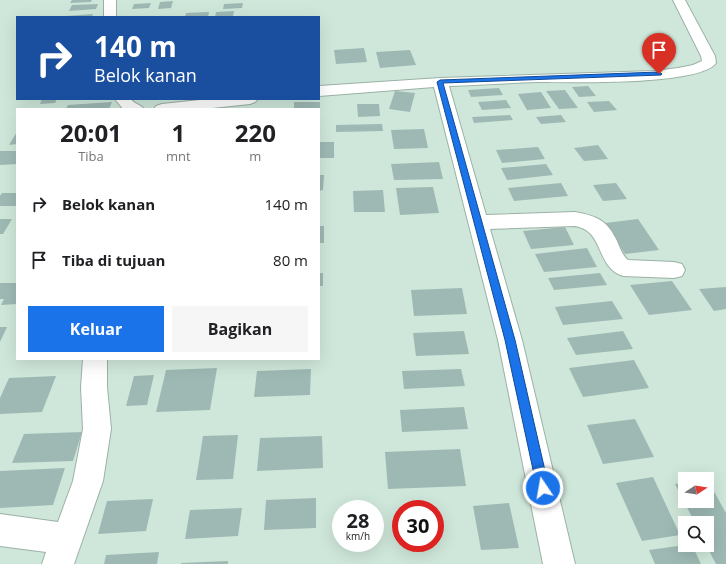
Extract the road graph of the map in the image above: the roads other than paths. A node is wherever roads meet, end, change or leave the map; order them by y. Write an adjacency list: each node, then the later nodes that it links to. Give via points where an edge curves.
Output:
1 (110, 0): 3 (street)
2 (679, 0): 4 (street, via 708,56 709,63 704,67 673,73)
3 (110, 16)
4 (440, 82): 5 (street); 10 (street)
5 (320, 91)
6 (124, 100): 8 (street)
7 (241, 100): 9 (street)
8 (134, 108)
9 (172, 108)
10 (479, 222): 11 (street, via 586,221 595,224 617,264 623,268); 15 (street, via 510,340)
11 (674, 270)
12 (95, 360): 14 (street, via 97,429 88,481)
13 (0, 530): 14 (street)
14 (63, 552)
15 (559, 564)

